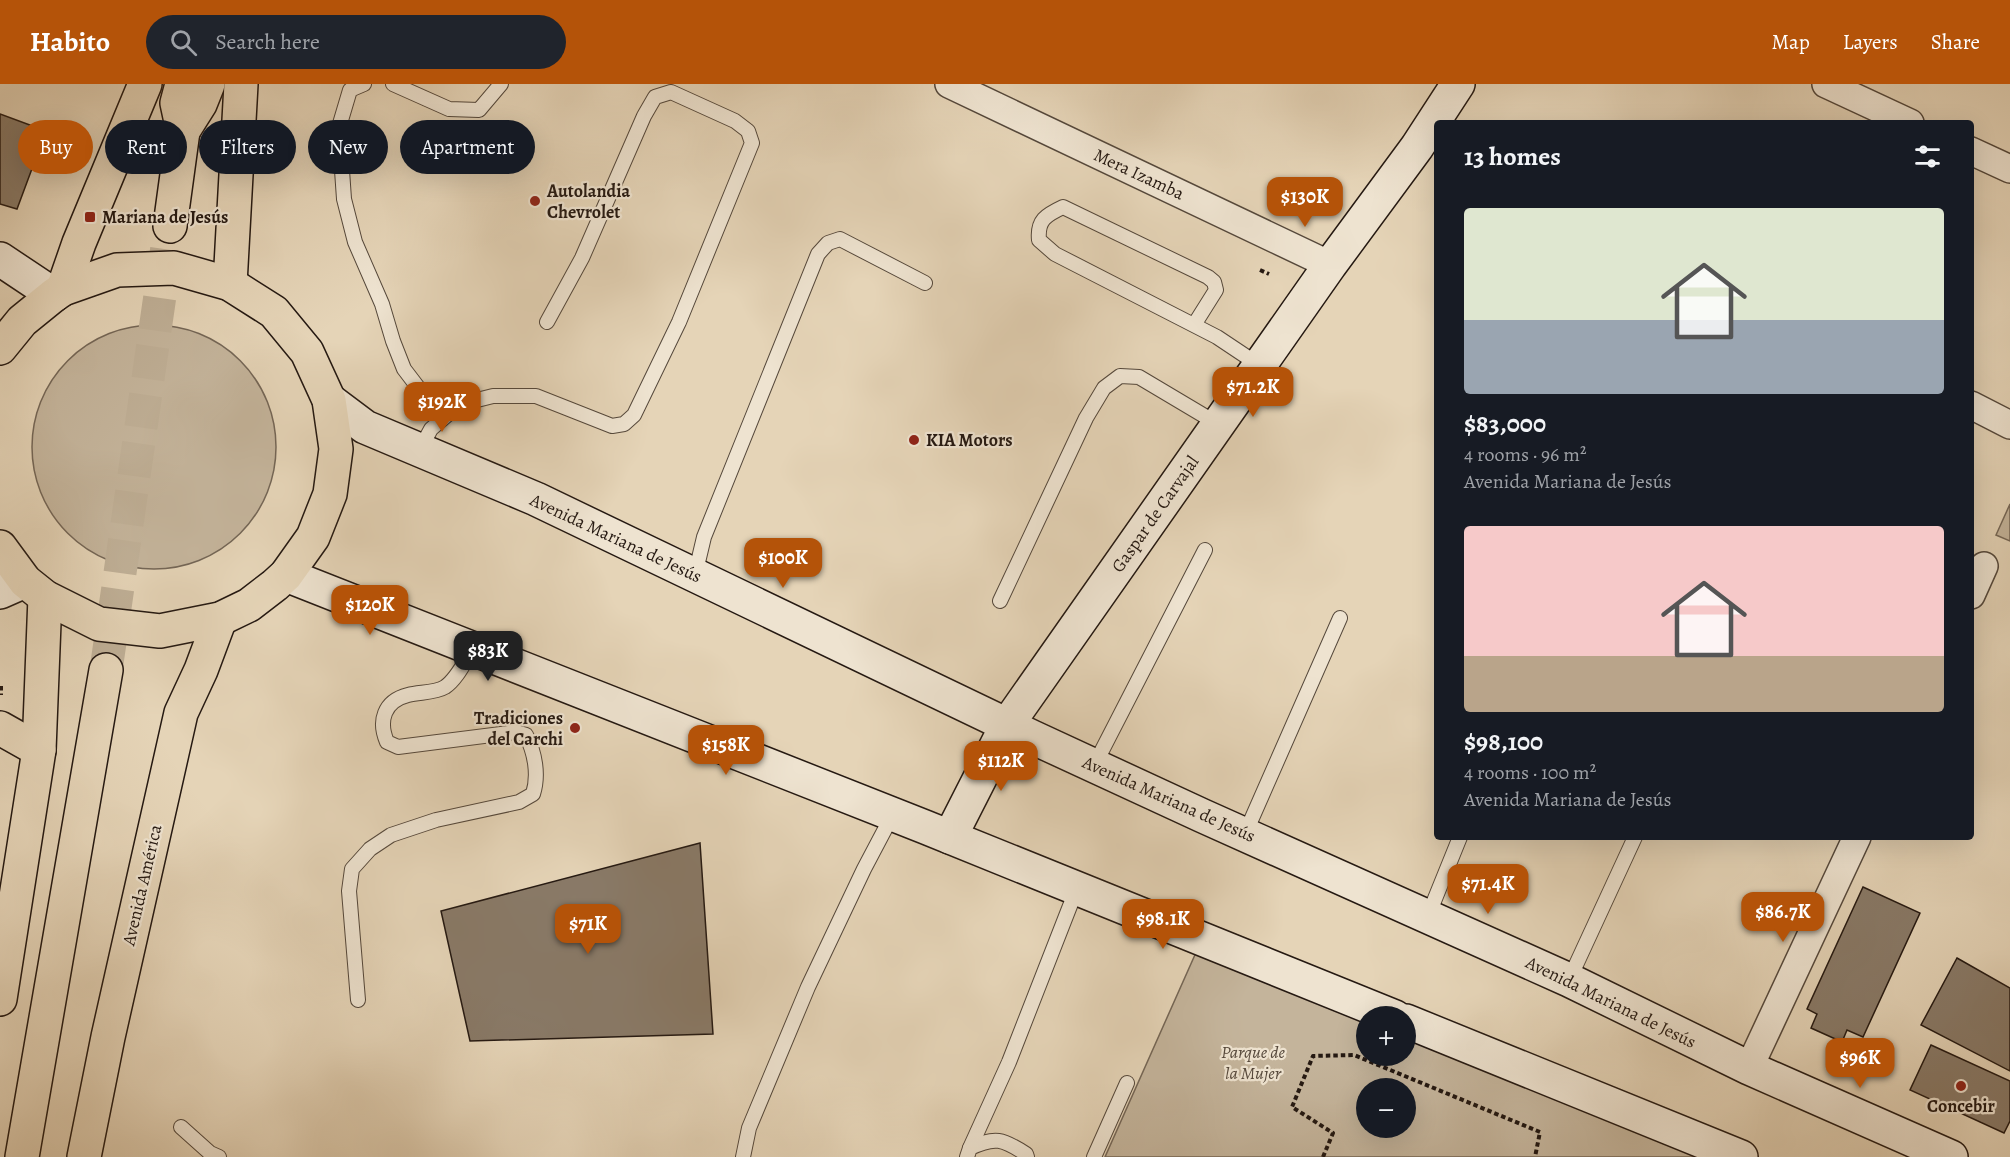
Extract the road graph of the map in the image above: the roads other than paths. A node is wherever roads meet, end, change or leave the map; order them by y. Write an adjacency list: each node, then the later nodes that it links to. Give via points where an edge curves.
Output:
1 (145, 84): 29 (main road)
2 (182, 84): 13 (main road, via 177,103)
3 (193, 84): 14 (lane)
4 (201, 84): 17 (lane)
5 (208, 84): 18 (main road)
6 (241, 84): 28 (main road)
7 (364, 84): 36 (lane, via 350,90 339,128 344,200 355,242 404,369 420,390)
8 (393, 84): 9 (lane, via 449,109 480,110)
9 (501, 84)
10 (949, 84): 26 (street, Mera Izamba)
11 (1458, 84): 15 (main road, Gaspar de Carvajal)
12 (1826, 84): 16 (street)
13 (181, 120)
14 (184, 120)
15 (1442, 120)
16 (1904, 120)
17 (187, 121)
18 (187, 125)
19 (1434, 137): 20 (main road, Gaspar de Carvajal)
20 (1427, 152): 26 (main road, Gaspar de Carvajal)
21 (1974, 152): 22 (street)
22 (2010, 170)
23 (177, 174): 24 (main road)
24 (170, 226)
25 (0, 259): 29 (main road)
26 (1330, 264): 33 (main road, Gaspar de Carvajal)
27 (925, 283): 44 (lane, via 840,239 828,243 818,254 704,537)
28 (230, 284): 29 (main road, via 174,268 117,270); 34 (main road, via 274,312 307,352)
29 (58, 292): 32 (main road, via 22,321)
30 (547, 322): 36 (lane, via 582,258 655,97 671,92 735,120 748,131 752,143 679,321 634,415 624,424 612,426 536,396 493,396)
31 (1194, 325): 31 (lane, via 1055,254 1039,240 1038,228 1047,215 1063,207 1208,277 1216,290); 33 (lane)
32 (0, 348)
33 (1259, 365): 37 (main road, Gaspar de Carvajal)
34 (329, 400): 39 (main road, Avenida Mariana de Jesús, via 365,427); 43 (main road, via 336,449 330,494 313,537)
35 (1974, 407): 38 (street)
36 (453, 410): 39 (lane, via 431,429)
37 (1218, 424): 47 (lane, via 1139,377 1120,376 1104,388 1086,418); 52 (main road, Gaspar de Carvajal)
38 (2010, 425)
39 (419, 451): 44 (main road, Avenida Mariana de Jesús, via 536,499)
40 (0, 547): 46 (main road)
41 (1205, 550): 55 (lane)
42 (1984, 566): 45 (street)
43 (286, 575): 49 (main road, via 249,604); 50 (main road)
44 (695, 575): 52 (main road, Avenida Mariana de Jesús)
45 (1974, 588)
46 (23, 590): 49 (main road, via 99,624 160,631); 54 (main road)
47 (1000, 601)
48 (1340, 618): 57 (lane)
49 (220, 619): 74 (main road, Avenida América, via 181,713)
50 (473, 649): 56 (main road); 66 (lane, via 444,687 406,695 384,711 382,731 387,742 398,747 516,732 526,735 531,747 537,783 533,795 519,802 436,820 391,835 370,849 352,869 349,891)
51 (106, 670): 73 (main road)
52 (1007, 725): 55 (main road, Avenida Mariana de Jesús); 58 (main road, Gaspar de Carvajal)
53 (0, 728): 54 (main road)
54 (39, 750): 65 (main road)
55 (1094, 766): 57 (main road, Avenida Mariana de Jesús)
56 (893, 814): 58 (main road); 76 (lane, via 808,987 749,1128)
57 (1245, 834): 63 (main road, Avenida Mariana de Jesús)
58 (950, 837): 62 (main road)
59 (1459, 840): 63 (lane)
60 (1634, 840): 64 (lane)
61 (1856, 840): 69 (street)
62 (1077, 888): 67 (main road); 72 (lane, via 1010,1062)
63 (1428, 916): 64 (main road, Avenida Mariana de Jesús)
64 (1569, 980): 69 (main road, Avenida Mariana de Jesús)
65 (0, 999)
66 (358, 1000)
67 (1368, 1006)
68 (1416, 1025): 79 (main road)
69 (1749, 1068): 80 (main road, Avenida Mariana de Jesús)
70 (1127, 1083): 78 (lane)
71 (181, 1127): 75 (lane)
72 (968, 1152): 77 (lane, via 994,1139 1007,1142)
73 (22, 1157)
74 (84, 1157)
75 (219, 1157)
76 (743, 1157)
77 (1027, 1157)
78 (1094, 1157)
79 (1741, 1157)
80 (1951, 1157)

